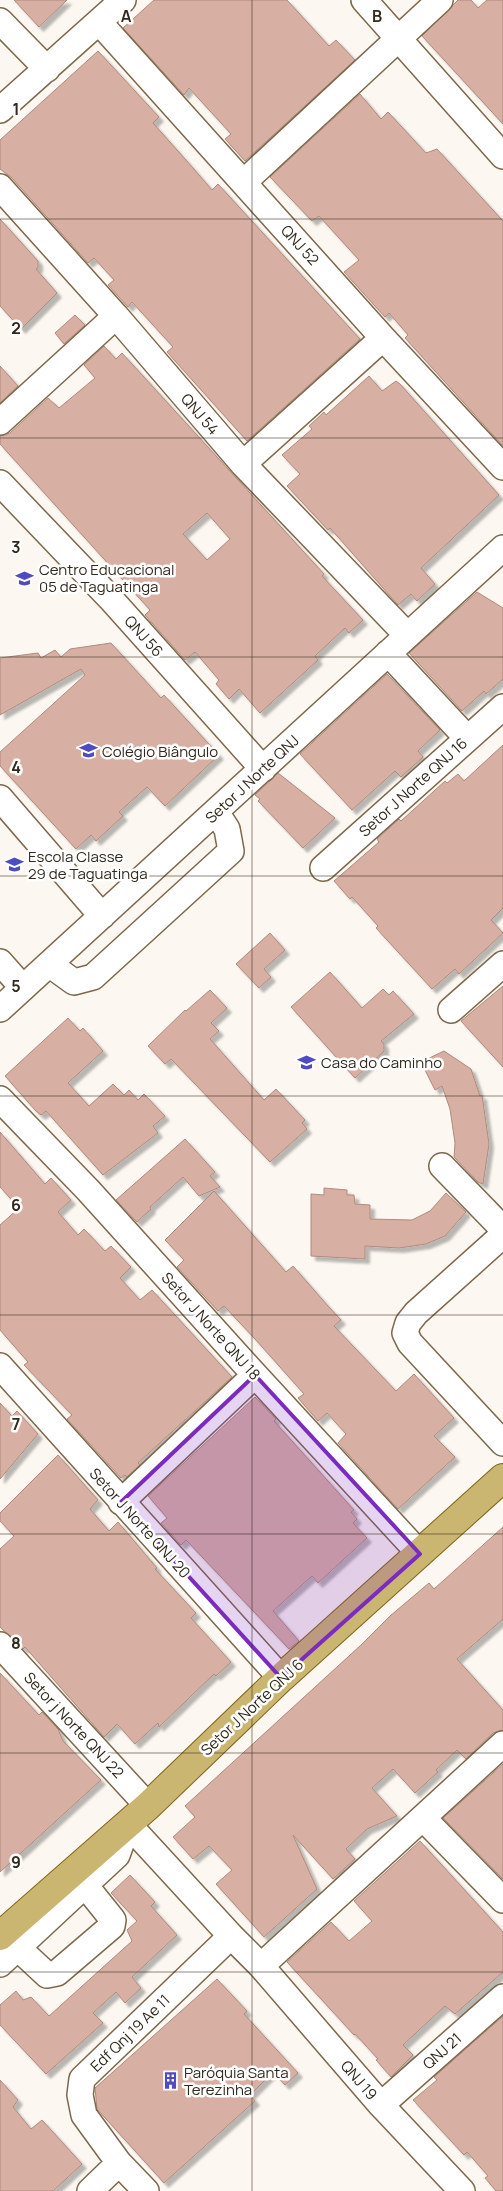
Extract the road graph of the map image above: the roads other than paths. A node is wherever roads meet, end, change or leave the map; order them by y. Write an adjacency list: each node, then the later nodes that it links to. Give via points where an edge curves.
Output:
1 (123, 0): 5 (street)
2 (364, 0): 6 (street)
3 (440, 0): 6 (street)
4 (0, 21): 7 (street)
5 (99, 22): 7 (street); 10 (street, QNJ 52)
6 (399, 38): 9 (street); 10 (street)
7 (47, 69): 8 (street)
8 (3, 102)
9 (503, 156)
10 (244, 182): 13 (street, QNJ 52)
11 (0, 187): 12 (street, QNJ 54)
12 (116, 316): 14 (street); 15 (street, QNJ 54)
13 (383, 338): 15 (street); 16 (street, QNJ 52)
14 (0, 422)
15 (243, 464): 19 (street, QNJ 54)
16 (503, 467)
17 (0, 483): 23 (street, QNJ 56, via 110,598)
18 (503, 548): 19 (street, Setor J Norte QNJ)
19 (407, 635): 20 (street, Setor J Norte QNJ)
20 (388, 653): 22 (street); 23 (street, Setor J Norte QNJ)
21 (503, 707): 22 (street, Setor J Norte QNJ 16)
22 (467, 738): 26 (street, Setor J Norte QNJ 16)
23 (263, 769): 25 (street, Setor J Norte QNJ)
24 (0, 798): 27 (street)
25 (216, 812): 27 (street, Setor J Norte QNJ); 29 (street, via 227,829 231,851 122,951 93,977 74,982)
26 (323, 868)
27 (102, 916): 29 (street, Setor J Norte QNJ)
28 (0, 962): 31 (street)
29 (49, 964): 31 (street, Setor J Norte QNJ)
30 (503, 964): 33 (street)
31 (23, 988): 32 (street, Setor J Norte QNJ)
32 (0, 1009)
33 (451, 1010)
34 (0, 1100): 39 (street, Setor J Norte QNJ 18, via 88,1190)
35 (442, 1166): 36 (street)
36 (503, 1229)
37 (503, 1235): 40 (street, via 416,1313 405,1332 410,1343)
38 (0, 1366): 42 (street, Setor J Norte QNJ 20)
39 (254, 1375): 42 (street); 43 (street, Setor J Norte QNJ 18)
40 (503, 1443)
41 (503, 1478): 43 (main road, Setor J Norte QNJ 6)
42 (120, 1502): 45 (street, Setor J Norte QNJ 20)
43 (420, 1554): 45 (main road, Setor J Norte QNJ 6)
44 (0, 1645): 47 (street, Setor j Norte QNJ 22)
45 (282, 1678): 47 (main road, Setor J Norte QNJ 6)
46 (503, 1744): 48 (street)
47 (148, 1806): 49 (main road, Setor J Norte QNJ 6)
48 (423, 1818): 51 (street); 54 (street)
49 (128, 1824): 50 (street, via 118,1855); 52 (street, QNJ 19); 53 (main road, Setor J Norte QNJ 6)
50 (85, 1885): 53 (street); 53 (street, via 113,1920 112,1926 57,1973 47,1975)
51 (503, 1900)
52 (231, 1936): 54 (street, QNJ 19); 57 (street, Edf Qnj 19 Ae 11, via 82,2079 80,2095 84,2115)
53 (4, 1942)
54 (261, 1966): 56 (street, QNJ 19)
55 (503, 1997): 56 (street, QNJ 21)
56 (381, 2105): 60 (street, QNJ 19)
57 (119, 2162): 58 (street); 59 (street, Edf Qnj 19 Ae 11)
58 (90, 2191)
59 (146, 2191)
60 (462, 2191)

